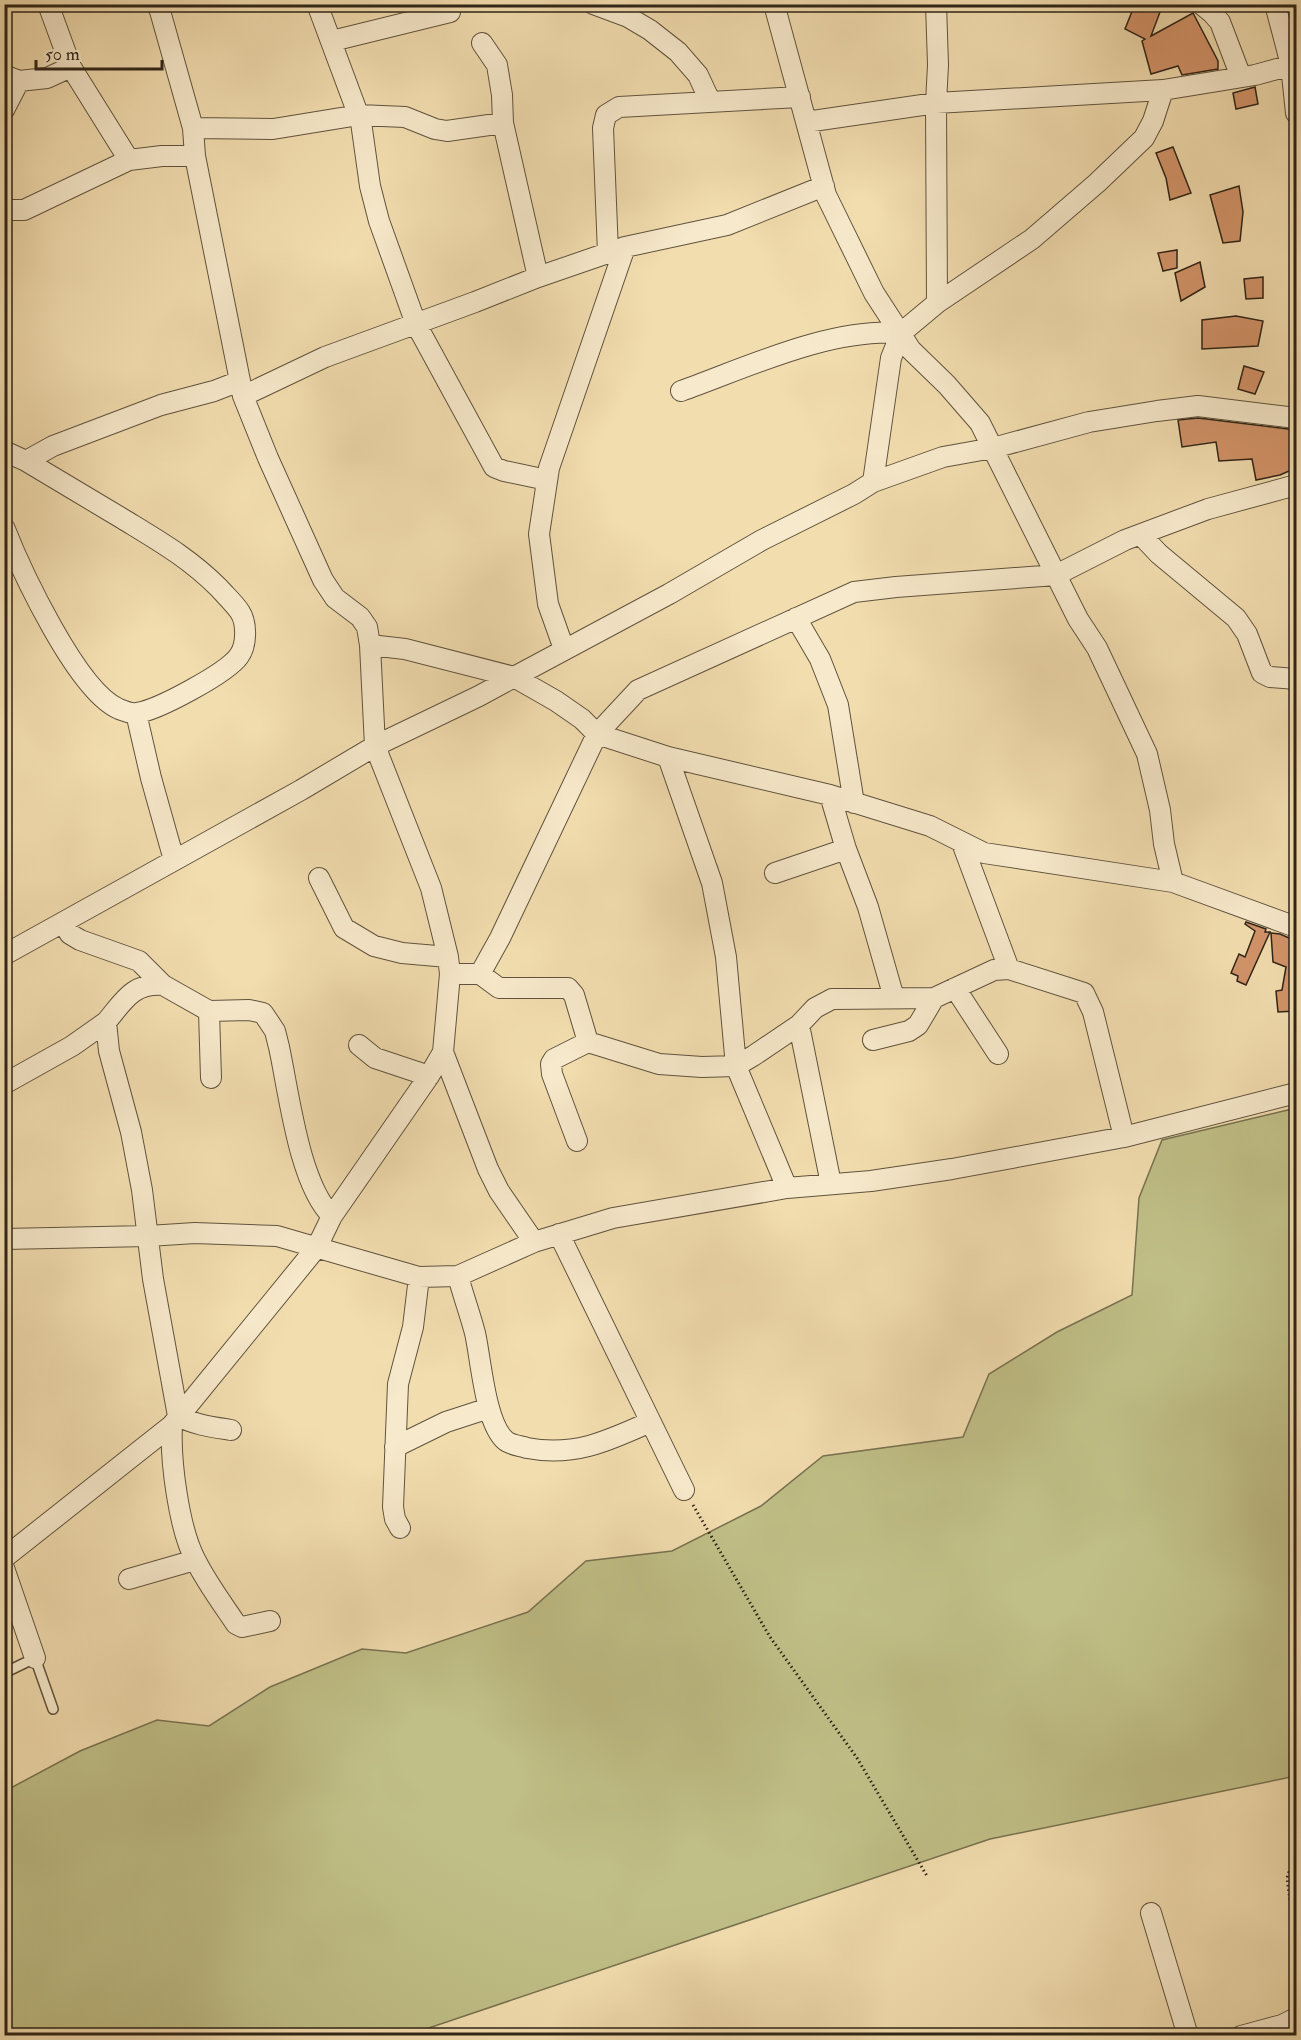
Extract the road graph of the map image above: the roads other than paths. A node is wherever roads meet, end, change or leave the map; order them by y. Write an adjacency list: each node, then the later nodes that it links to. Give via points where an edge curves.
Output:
1 (48, 4): 13 (street)
2 (158, 4): 25 (street)
3 (317, 4): 10 (street)
4 (592, 4): 18 (street, via 628,17 678,52 698,75)
5 (774, 4): 17 (street)
6 (936, 4): 19 (street)
7 (1201, 4): 14 (street, via 1220,22)
8 (1275, 4): 12 (street)
9 (450, 12): 10 (street)
10 (332, 41): 22 (street)
11 (482, 43): 24 (street, via 497,65)
12 (1294, 65): 14 (street); 21 (street)
13 (70, 67): 15 (street, via 46,78); 27 (street)
14 (1241, 77): 16 (street)
15 (12, 78): 20 (street)
16 (1163, 90): 19 (street); 32 (street, via 1144,138 1097,183 1032,239)
17 (800, 97): 18 (street); 23 (street)
18 (710, 101): 30 (street, via 619,107 606,115 603,128)
19 (936, 103): 23 (street); 32 (street)
20 (4, 110)
21 (1296, 113)
22 (359, 115): 24 (street, via 405,117 447,131); 25 (street, via 273,129); 33 (street, via 379,221)
23 (806, 122): 28 (street)
24 (503, 123): 31 (street)
25 (193, 128): 26 (street)
26 (195, 156): 27 (street); 35 (street)
27 (129, 160): 29 (street, via 24,210)
28 (824, 186): 30 (street, via 727,225); 34 (street, via 874,293)
29 (4, 210)
30 (616, 250): 31 (street); 41 (street)
31 (538, 277): 33 (street)
32 (937, 303): 34 (street)
33 (416, 324): 35 (street); 41 (street, via 494,467)
34 (901, 333): 36 (street, via 869,332 804,347); 38 (street, via 911,350 980,423); 42 (street, via 891,358)
35 (242, 389): 40 (street, via 214,391 160,405 53,446); 49 (street, via 268,458 323,580 335,598 360,617 367,627)
36 (681, 391)
37 (1296, 418): 38 (street, via 1198,406 1089,422)
38 (993, 448): 42 (street, via 944,457); 47 (street)
39 (4, 451): 40 (street)
40 (26, 461): 53 (street, via 198,567 241,614 245,635 240,655 185,694)
41 (547, 480): 50 (street, via 539,534 548,604)
42 (873, 482): 50 (street)
43 (1296, 484): 45 (street, via 1208,508)
44 (4, 527): 46 (street)
45 (1142, 535): 47 (street); 52 (street, via 1236,618 1247,634 1262,673)
46 (8, 554): 53 (street, via 84,676 108,703)
47 (1056, 575): 48 (street, via 854,592); 64 (street, via 1098,648 1147,754)
48 (796, 618): 54 (street, via 638,690); 58 (street, via 820,658 838,705)
49 (370, 645): 51 (street, via 405,649); 55 (street)
50 (564, 649): 51 (street)
51 (514, 677): 54 (street, via 556,701); 55 (street)
52 (1296, 679)
53 (136, 713): 61 (street)
54 (597, 734): 56 (street); 70 (street)
55 (375, 746): 61 (street); 68 (street, via 431,888)
56 (668, 758): 57 (street); 83 (street, via 712,883 726,957)
57 (830, 795): 58 (street); 60 (street)
58 (854, 803): 59 (street, via 930,826)
59 (962, 843): 64 (street, via 984,853); 69 (street)
60 (846, 849): 62 (street); 73 (street)
61 (174, 860): 65 (street)
62 (775, 873)
63 (319, 878): 68 (street, via 344,928 375,946)
64 (1173, 882): 66 (street)
65 (63, 922): 67 (street); 71 (street, via 70,934 80,940 139,962)
66 (1296, 927)
67 (4, 955)
68 (449, 966): 70 (street); 81 (street)
69 (1009, 969): 72 (street, via 994,970); 88 (street, via 1084,993 1093,1012)
70 (480, 974): 79 (street, via 499,988 568,988 574,995)
71 (163, 985): 75 (street); 76 (street, via 149,984 133,991)
72 (955, 988): 74 (street); 82 (street)
73 (894, 998): 74 (street); 77 (street, via 832,999 815,1008)
74 (934, 998): 78 (street, via 909,1031)
75 (209, 1011): 85 (street); 92 (street, via 262,1013 274,1031 301,1150 317,1197)
76 (106, 1022): 86 (street); 94 (street, via 112,1067 131,1132)
77 (799, 1025): 83 (street); 90 (street)
78 (873, 1040)
79 (588, 1042): 83 (street, via 659,1064); 89 (street, via 551,1064)
80 (359, 1045): 84 (street, via 375,1058)
81 (443, 1052): 84 (street); 96 (street, via 488,1169)
82 (998, 1054)
83 (736, 1066): 91 (street)
84 (429, 1076): 92 (street)
85 (211, 1078)
86 (4, 1084)
87 (1296, 1094): 88 (street)
88 (1124, 1137): 90 (street, via 952,1169)
89 (577, 1141)
90 (831, 1184): 91 (street)
91 (787, 1188): 93 (street, via 613,1218)
92 (332, 1216): 97 (street)
93 (559, 1234): 96 (street); 102 (street)
94 (148, 1236): 95 (street); 97 (street, via 277,1236); 101 (street)
95 (4, 1239)
96 (534, 1242): 98 (street)
97 (317, 1247): 99 (street); 101 (street)
98 (458, 1276): 99 (street); 100 (street, via 475,1333)
99 (419, 1277): 104 (street, via 413,1327 398,1384)
100 (489, 1408): 102 (street, via 498,1433 507,1443 555,1451 591,1446); 104 (street, via 446,1422)
101 (175, 1421): 103 (street); 107 (street); 108 (street, via 171,1446 180,1513)
102 (650, 1422): 105 (street)
103 (231, 1430)
104 (395, 1447): 106 (street, via 393,1508)
105 (684, 1490)
106 (400, 1528)
107 (6, 1554): 111 (street)
108 (195, 1560): 109 (street); 110 (street, via 236,1624 242,1627)
109 (129, 1579)
110 (270, 1622)
111 (35, 1658): 112 (lane); 113 (lane)
112 (4, 1672)
113 (53, 1709)
114 (1151, 1913): 116 (street)
115 (1288, 2026): 117 (street)
116 (1188, 2036)
117 (1241, 2036)

